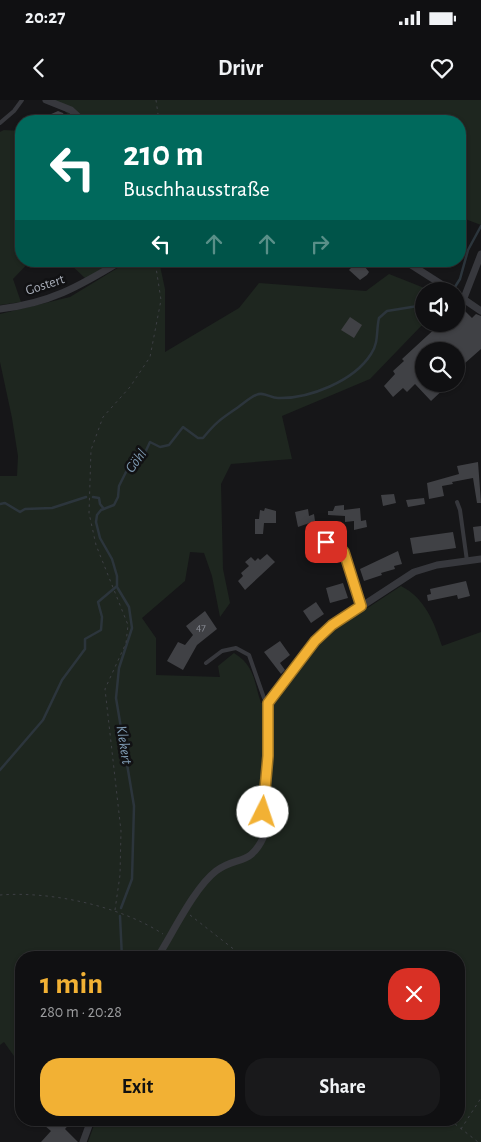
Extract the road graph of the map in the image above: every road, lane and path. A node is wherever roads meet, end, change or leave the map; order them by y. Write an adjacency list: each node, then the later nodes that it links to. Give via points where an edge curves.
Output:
1 (22, 100): 6 (lane)
2 (46, 100): 4 (street)
3 (156, 100): 5 (path)
4 (76, 115)
5 (158, 115)
6 (0, 123)
7 (481, 254): 12 (street)
8 (111, 267): 14 (street, Gostert, via 69,292 48,300)
9 (155, 267): 24 (path, via 161,300 150,357 130,387 103,417 91,450 89,513 96,545 128,625 126,642 105,689 121,832 120,875)
10 (415, 267): 11 (street)
11 (439, 282)
12 (464, 282)
13 (465, 300): 15 (street)
14 (0, 309)
15 (481, 311)
16 (457, 502): 19 (lane)
17 (322, 543): 20 (street, via 339,546 344,552)
18 (481, 559): 19 (street)
19 (467, 561): 20 (street, via 423,568)
20 (361, 606): 22 (street, via 315,641)
21 (206, 663): 22 (lane, via 222,651 236,648 249,655)
22 (268, 703): 26 (street, via 264,836 258,849 249,857 210,877)
23 (0, 895): 24 (path, via 20,894)
24 (114, 910): 26 (path, via 145,922)
25 (196, 919): 28 (path)
26 (170, 938): 27 (street)
27 (162, 951)
28 (236, 951)
29 (481, 1098): 30 (path)
30 (465, 1123)
31 (89, 1126): 35 (street)
32 (457, 1126): 34 (path)
33 (463, 1126): 34 (path)
34 (461, 1129): 36 (path)
35 (83, 1142)
36 (478, 1142)

